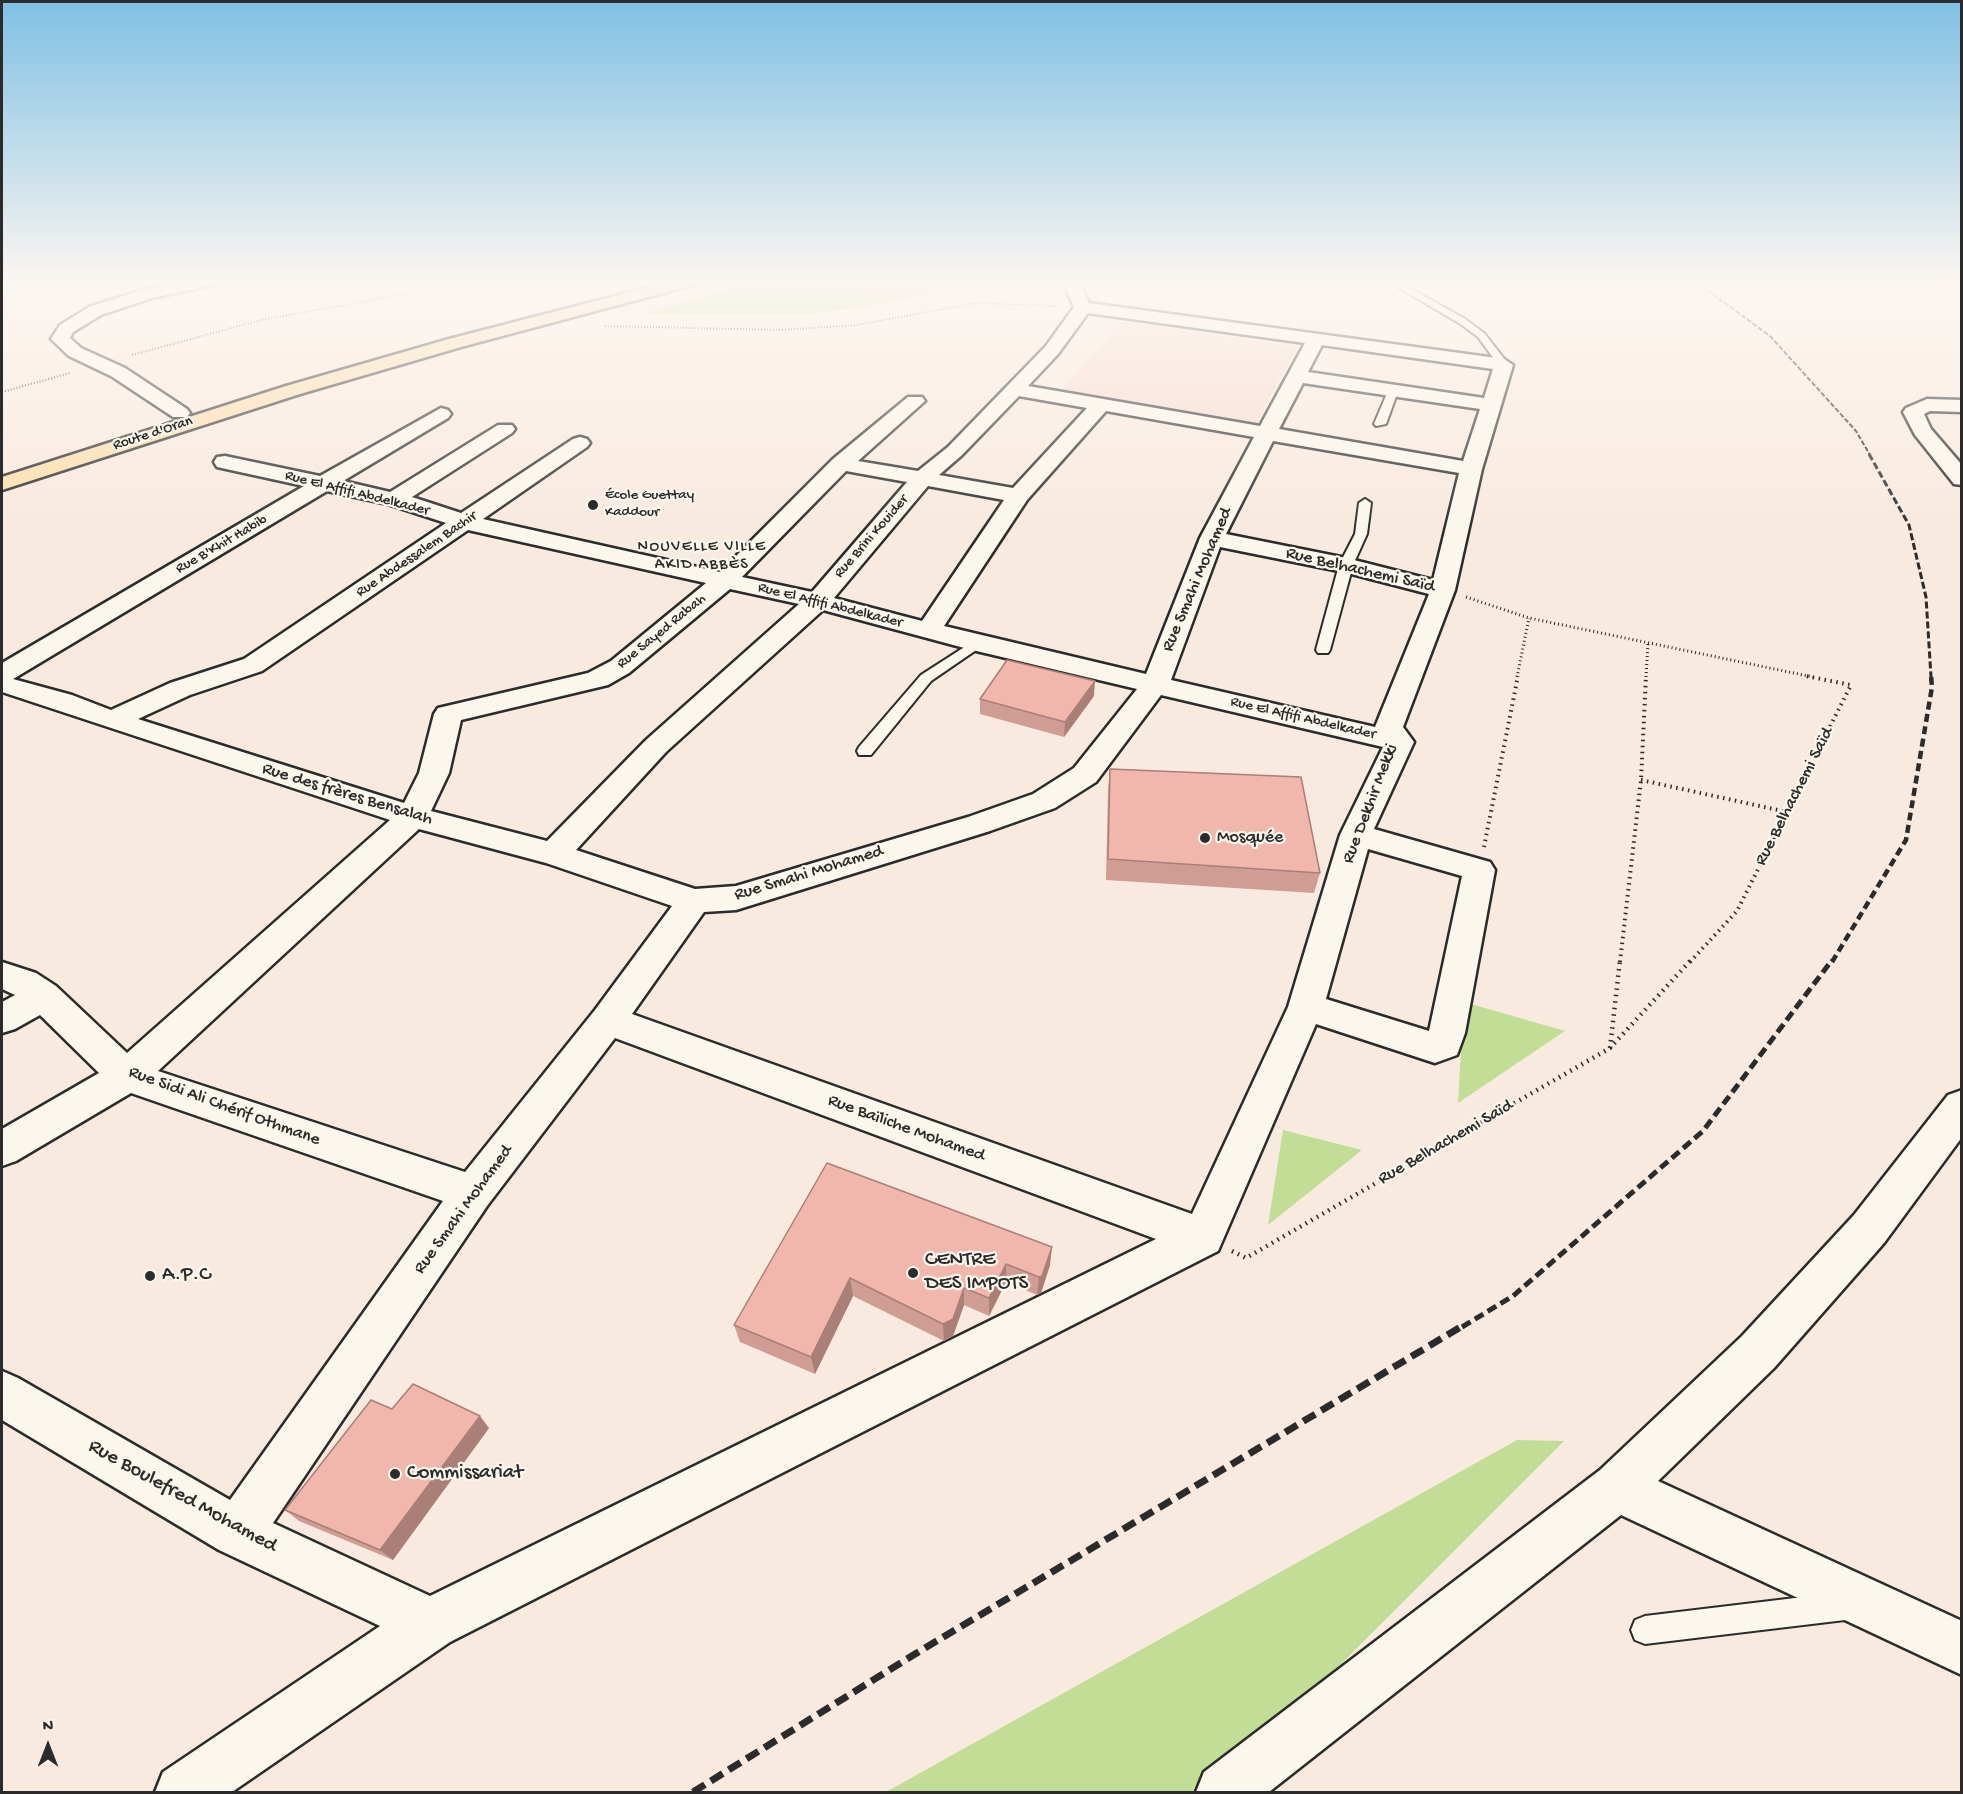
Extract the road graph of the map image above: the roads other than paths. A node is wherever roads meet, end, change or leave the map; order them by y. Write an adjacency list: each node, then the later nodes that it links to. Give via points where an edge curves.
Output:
1 (1504, 365): 12 (street, Rue Dekhir Mekki)
2 (100, 366): 14 (street, via 118,372)
3 (341, 366): 14 (main road, Route d'Oran)
4 (377, 366): 28 (main road, Route d'Oran)
5 (1036, 366): 8 (street, Rue Brini Kouider)
6 (1301, 366): 7 (street, Rue Smahi Mohamed)
7 (1295, 376): 9 (street); 20 (street, Rue Smahi Mohamed)
8 (1012, 389): 11 (street); 26 (street, Rue Brini Kouider, via 955,451)
9 (1393, 391): 12 (street); 18 (lane)
10 (915, 401): 23 (street, Rue Sayed Rabah)
11 (1102, 404): 20 (street); 30 (street)
12 (1492, 405): 24 (street, Rue Dekhir Mekki)
13 (1962, 406): 17 (street, via 1920,407 1913,412)
14 (180, 413): 25 (main road, Route d'Oran)
15 (441, 414): 29 (street, Rue B'Khit Habib)
16 (1962, 414): 17 (street, via 1930,411)
17 (1916, 420): 27 (street)
18 (1380, 424)
19 (505, 429): 31 (street)
20 (1267, 434): 24 (street); 34 (street, Rue Smahi Mohamed)
21 (580, 443): 33 (street, Rue Abdessalem Bachir)
22 (225, 462): 29 (street, Rue El Affifi Abdelkader)
23 (841, 464): 26 (street); 36 (street, Rue Sayed Rabah)
24 (1471, 469): 37 (street, Rue Dekhir Mekki)
25 (2, 472)
26 (922, 479): 30 (street); 38 (street, Rue Brini Kouider)
27 (1962, 479)
28 (2, 484)
29 (324, 485): 31 (street, Rue El Affifi Abdelkader); 42 (street, Rue B'Khit Habib)
30 (1018, 496): 39 (street)
31 (394, 499): 33 (street, Rue El Affifi Abdelkader)
32 (1365, 503): 35 (lane, via 1361,534)
33 (465, 522): 36 (street, Rue El Affifi Abdelkader); 45 (street, Rue Abdessalem Bachir, via 253,665 180,689)
34 (1212, 538): 35 (street, Rue Belhachemi Saïd); 43 (street, Rue Smahi Mohamed)
35 (1346, 565): 37 (street, Rue Belhachemi Saïd); 41 (lane)
36 (724, 580): 38 (street, Rue El Affifi Abdelkader); 48 (street, Rue Sayed Rabah, via 633,658 598,679 447,714 434,773)
37 (1443, 590): 46 (street, Rue Dekhir Mekki, via 1389,727)
38 (818, 601): 39 (street, Rue El Affifi Abdelkader); 50 (street, Rue Brini Kouider, via 656,746)
39 (929, 630): 40 (street, Rue El Affifi Abdelkader)
40 (977, 643): 43 (street, Rue El Affifi Abdelkader); 47 (lane, via 926,678)
41 (1323, 650)
42 (2, 674)
43 (1155, 683): 46 (street, Rue El Affifi Abdelkader); 51 (street, Rue Smahi Mohamed, via 1085,775 1044,801 736,898)
44 (2, 684): 45 (street, Rue des frères Bensalah)
45 (112, 720): 48 (street, Rue des frères Bensalah)
46 (1400, 742): 49 (street, Rue Dekhir Mekki)
47 (865, 751)
48 (413, 817): 50 (street, Rue des frères Bensalah); 57 (street)
49 (1356, 835): 54 (street, Rue Dekhir Mekki); 54 (street, via 1479,870 1444,1044 1436,1048 1419,1045)
50 (554, 854): 51 (street, Rue des frères Bensalah)
51 (694, 901): 56 (street, Rue Smahi Mohamed)
52 (2, 975): 53 (street, Rue Sidi Ali Chérif Othmane)
53 (43, 996): 55 (street); 57 (street, Rue Sidi Ali Chérif Othmane)
54 (1306, 1008): 61 (street, Rue Dekhir Mekki)
55 (2, 1019)
56 (608, 1020): 60 (street, Rue Smahi Mohamed); 61 (street, Rue Baïliche Mohamed)
57 (127, 1076): 59 (street); 60 (street, Rue Sidi Ali Chérif Othmane)
58 (1962, 1106): 63 (street, via 1869,1228 1774,1335)
59 (2, 1149)
60 (473, 1193): 64 (street, Rue Smahi Mohamed)
61 (1203, 1237): 66 (street)
62 (2, 1394): 64 (street, Rue Boulefred Mohamed)
63 (1617, 1487): 65 (street); 70 (street)
64 (237, 1532): 66 (street, Rue Boulefred Mohamed)
65 (1864, 1603): 67 (lane); 68 (street)
66 (431, 1623): 69 (street)
67 (1645, 1630)
68 (1962, 1649)
69 (183, 1792)
70 (1224, 1792)

